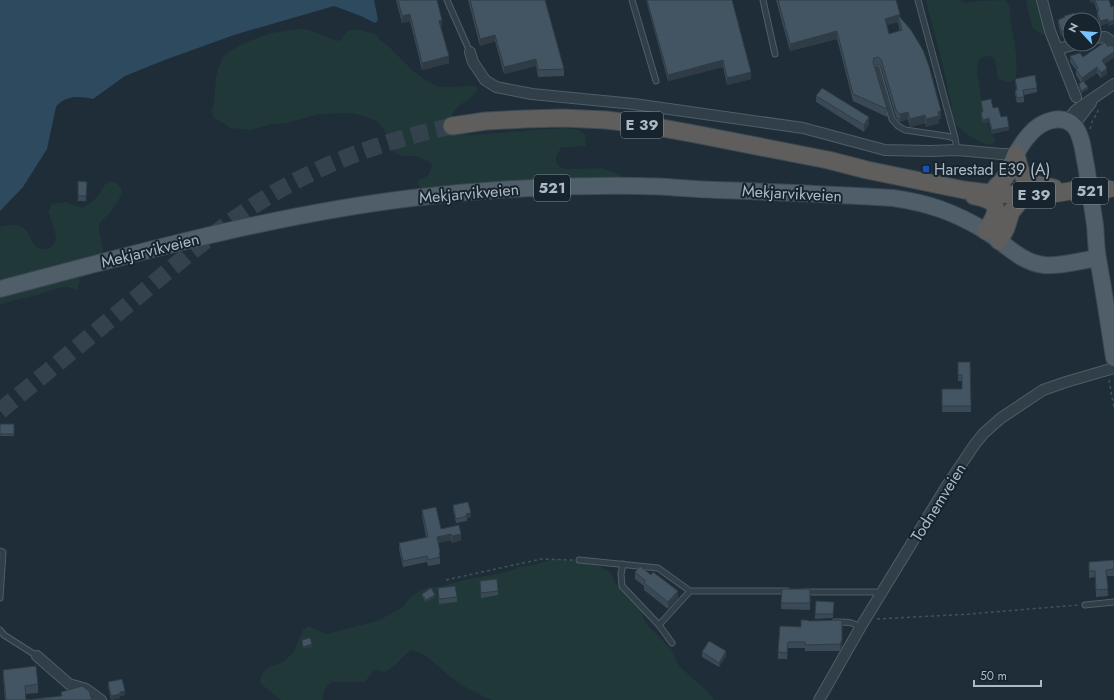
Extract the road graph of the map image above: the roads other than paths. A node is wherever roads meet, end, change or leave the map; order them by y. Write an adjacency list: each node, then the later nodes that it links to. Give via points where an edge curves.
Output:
1 (447, 0): 10 (lane)
2 (632, 0): 13 (lane)
3 (763, 0): 11 (lane)
4 (918, 0): 18 (lane)
5 (1042, 0): 9 (street, via 1050,31)
6 (1102, 37): 7 (street, via 1111,41)
7 (1114, 46)
8 (1062, 48): 9 (street)
9 (1058, 49): 15 (street)
10 (470, 52): 19 (street, via 473,62 485,80 496,87 525,93 634,104 803,128 885,150)
11 (775, 54)
12 (877, 68): 18 (lane, via 892,120 898,126 905,130)
13 (656, 82)
14 (1114, 84): 16 (street, via 1096,97)
15 (1076, 97)
16 (1070, 123): 20 (main road, via 1055,120 1039,126 1029,135); 28 (main road, 521, via 1079,134 1081,142)
17 (452, 126): 21 (highway, E 39, via 525,119 606,120 640,124)
18 (955, 138): 19 (lane)
19 (957, 150): 20 (street)
20 (1016, 154): 24 (highway, E 39); 25 (highway, E 39, via 1020,172 1029,182)
21 (828, 160): 23 (highway, E 39); 24 (highway, E 39, via 867,163)
22 (1112, 189): 25 (highway, E 39, bridge)
23 (964, 190): 24 (highway, E 39); 27 (highway, E 39, via 994,203 996,213)
24 (997, 190): 25 (highway, E 39); 26 (highway, E 39)
25 (1065, 191): 26 (highway, E 39)
26 (1027, 195): 27 (highway, E 39, via 1011,212 1006,228)
27 (992, 236): 28 (main road, Mekjarvikveien / 521, via 1029,262 1045,265 1064,264); 29 (main road, Mekjarvikveien / 521, via 952,213 933,206 893,198 640,186 501,190 412,198 326,211 231,230)
28 (1098, 258): 30 (main road, 521)
29 (0, 289)
30 (1112, 365): 37 (street, Todnemveien, via 1043,390 1001,418 984,433 946,487)
31 (0, 551): 38 (lane, via 3,552)
32 (579, 560): 33 (lane)
33 (622, 564): 34 (lane, via 658,568); 42 (lane, via 622,586)
34 (690, 591): 35 (lane); 42 (lane)
35 (790, 592)
36 (798, 592): 37 (lane)
37 (882, 592): 43 (street, Todnemveien)
38 (0, 598)
39 (1114, 602): 40 (lane)
40 (1085, 605)
41 (830, 622): 43 (lane, via 851,622)
42 (659, 625): 45 (lane)
43 (860, 628): 48 (street, Todnemveien)
44 (0, 630): 46 (lane)
45 (672, 643)
46 (37, 656): 47 (street, via 69,684 86,689)
47 (101, 700)
48 (819, 700)

